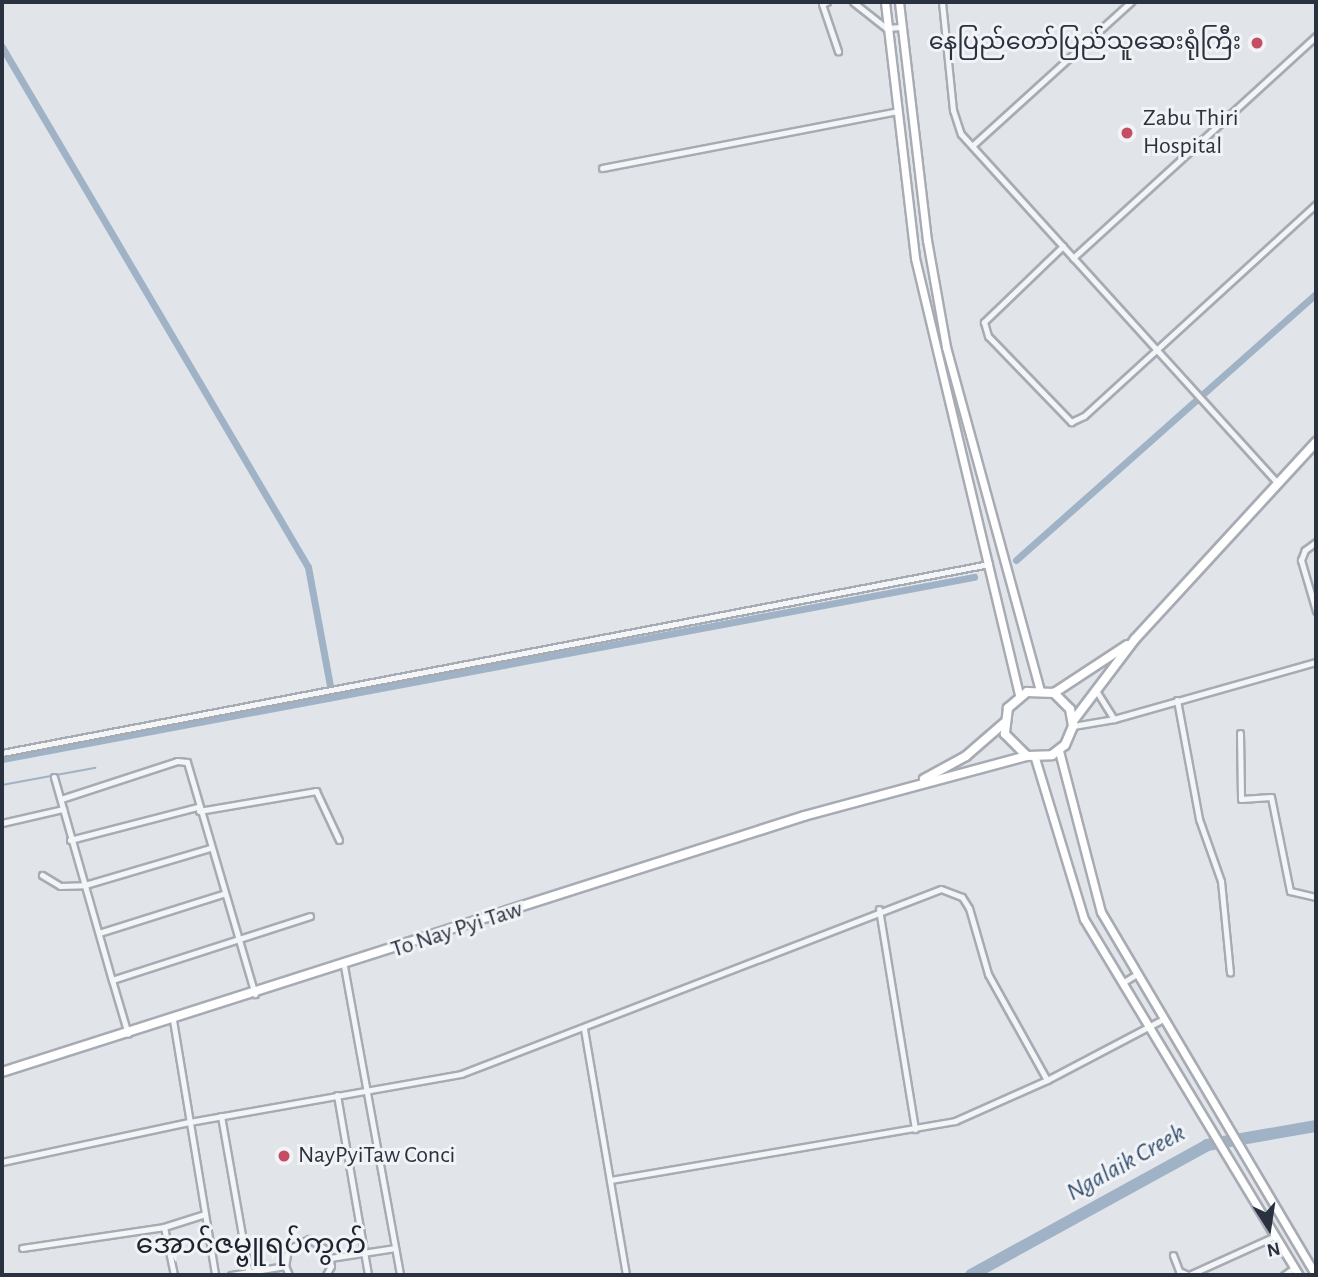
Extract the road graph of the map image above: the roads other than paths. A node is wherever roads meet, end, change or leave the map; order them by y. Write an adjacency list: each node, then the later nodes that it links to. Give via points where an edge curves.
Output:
1 (827, 2): 10 (street, via 822,4)
2 (853, 2): 8 (street)
3 (885, 2): 8 (main road)
4 (898, 2): 7 (main road)
5 (942, 2): 12 (street, via 954,118)
6 (1130, 2): 12 (street)
7 (901, 26): 8 (street); 25 (main road, via 927,240 946,347)
8 (886, 28): 11 (main road)
9 (1316, 36): 16 (street)
10 (838, 51)
11 (898, 111): 13 (street); 21 (main road, via 915,258)
12 (972, 146): 15 (street)
13 (602, 169)
14 (1316, 204): 17 (street)
15 (1063, 246): 16 (street); 17 (street, via 984,322 988,336 1057,412 1068,421 1079,420)
16 (1073, 258): 17 (street)
17 (1157, 349): 19 (street)
18 (1316, 442): 19 (main road)
19 (1277, 483): 23 (main road)
20 (1316, 542): 22 (street, via 1301,560)
21 (989, 565): 28 (main road); 35 (street)
22 (1316, 611)
23 (1135, 639): 26 (main road); 27 (main road)
24 (1316, 662): 29 (street)
25 (1040, 690): 27 (main road); 28 (main road)
26 (1097, 692): 30 (street); 32 (main road)
27 (1055, 694): 32 (main road, via 1070,709)
28 (1018, 696): 31 (main road)
29 (1177, 700): 30 (street); 55 (street, via 1199,819 1222,881)
30 (1114, 719): 32 (street)
31 (1004, 723): 36 (main road, via 1010,744); 38 (main road, via 966,756)
32 (1073, 723): 34 (main road)
33 (1240, 733): 49 (street, via 1241,799 1271,797 1290,891)
34 (1059, 751): 36 (main road); 56 (main road, via 1101,912)
35 (2, 752)
36 (1031, 757): 38 (main road); 58 (main road, via 1084,919)
37 (54, 777): 39 (street)
38 (912, 785): 54 (main road, To Nay Pyi Taw)
39 (61, 799): 40 (street); 41 (street, via 182,760 188,765)
40 (63, 808): 42 (street); 43 (street)
41 (199, 809): 43 (street); 44 (street, via 316,791); 45 (street)
42 (2, 822)
43 (70, 840): 47 (street)
44 (339, 840)
45 (210, 848): 47 (street); 48 (street)
46 (42, 875): 47 (street, via 60,886)
47 (85, 885): 52 (street)
48 (223, 894): 52 (street); 53 (street)
49 (1316, 897)
50 (880, 909): 62 (street); 66 (street, via 929,890 942,889 962,897 988,974); 71 (street)
51 (310, 916): 53 (street)
52 (99, 933): 57 (street)
53 (237, 941): 57 (street); 59 (street)
54 (344, 966): 59 (main road, To Nay Pyi Taw); 67 (street)
55 (1230, 973)
56 (1137, 974): 58 (street); 60 (main road)
57 (111, 980): 64 (street)
58 (1122, 983): 63 (main road)
59 (255, 994): 61 (main road, To Nay Pyi Taw)
60 (1163, 1018): 63 (street); 95 (main road)
61 (173, 1020): 64 (main road, To Nay Pyi Taw); 70 (street)
62 (584, 1028): 67 (street, via 461,1074); 73 (street)
63 (1148, 1029): 66 (street); 76 (main road)
64 (128, 1034): 65 (main road, To Nay Pyi Taw)
65 (2, 1072)
66 (1047, 1080): 71 (street, via 974,1115)
67 (367, 1089): 68 (street); 78 (street)
68 (337, 1095): 69 (street); 79 (street)
69 (221, 1116): 70 (street); 84 (street)
70 (189, 1122): 72 (street); 74 (street)
71 (915, 1129): 73 (street)
72 (2, 1162)
73 (610, 1180): 92 (street)
74 (205, 1214): 75 (street); 86 (street)
75 (164, 1227): 77 (street); 85 (street)
76 (1275, 1236): 83 (main road); 93 (street)
77 (22, 1248)
78 (395, 1248): 79 (street); 91 (street)
79 (364, 1253): 81 (street); 90 (street)
80 (1172, 1255): 93 (street, via 1178,1271)
81 (330, 1258): 82 (street, via 323,1245 301,1240 288,1250); 89 (street)
82 (285, 1266): 84 (street); 88 (street)
83 (1297, 1272): 94 (street)
84 (249, 1273): 87 (street)
85 (174, 1275)
86 (215, 1275)
87 (230, 1275)
88 (289, 1275)
89 (326, 1275)
90 (368, 1275)
91 (400, 1275)
92 (626, 1275)
93 (1188, 1275)
94 (1283, 1275)
95 (1316, 1275)

